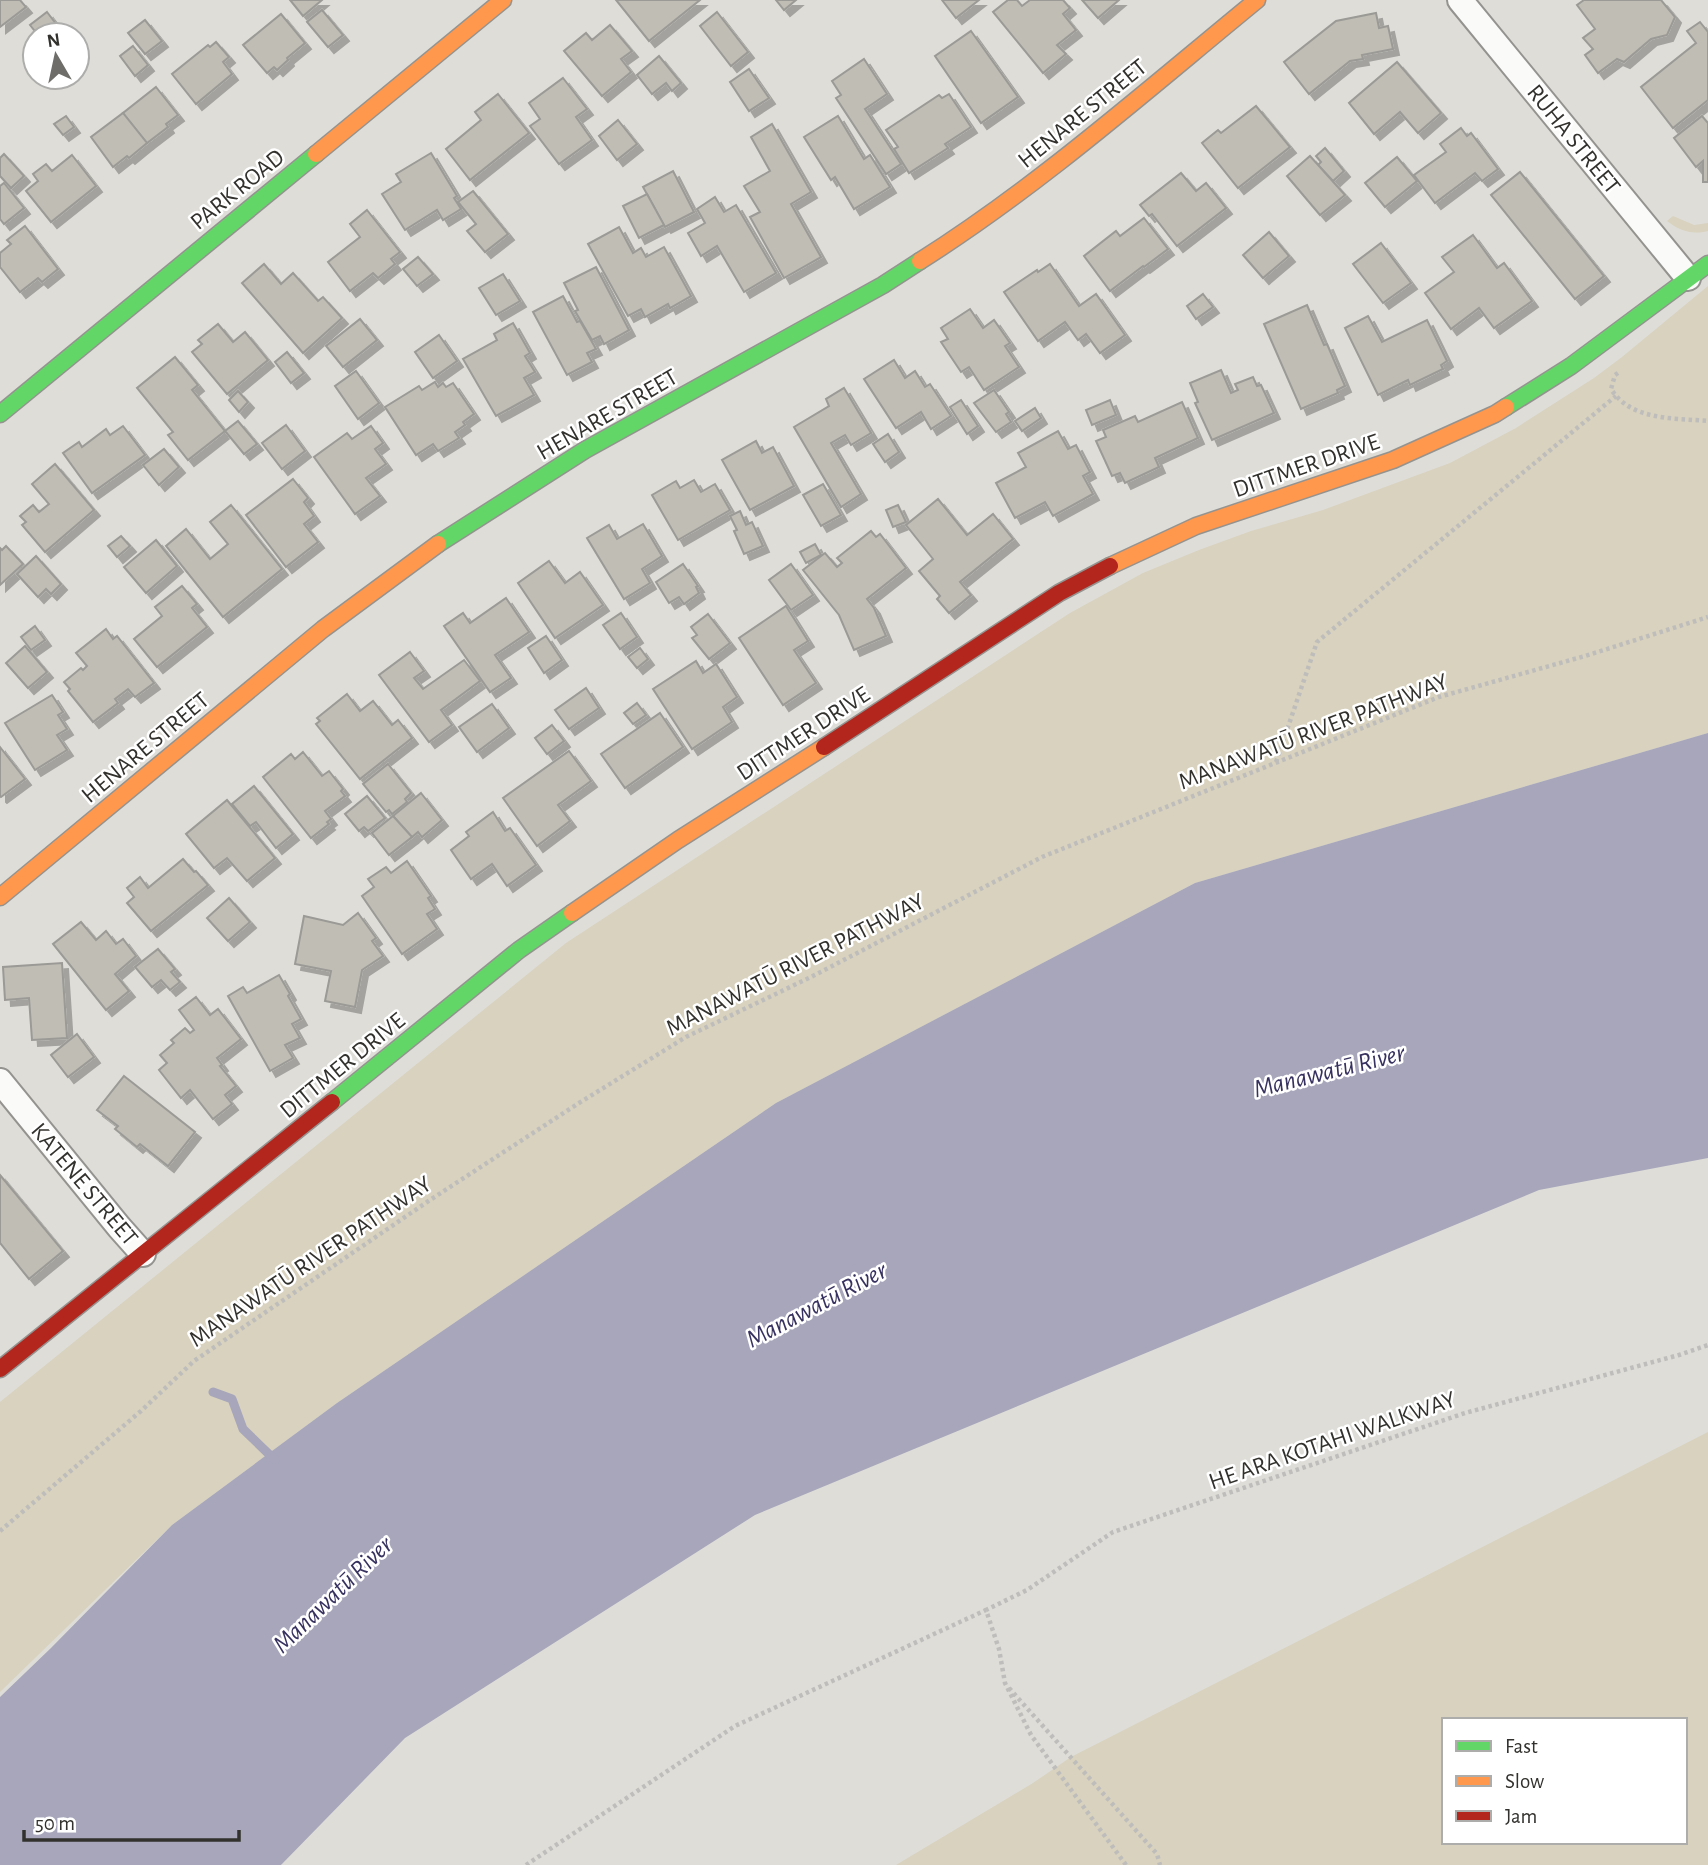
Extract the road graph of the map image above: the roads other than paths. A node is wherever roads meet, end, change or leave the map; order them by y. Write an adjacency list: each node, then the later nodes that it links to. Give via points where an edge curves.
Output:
1 (503, 0): 5 (street, PARK ROAD)
2 (1257, 0): 6 (street, HENARE STREET, via 1064,158 952,241 883,285 585,450 422,554 323,629)
3 (1460, 0): 4 (street, RUHA STREET)
4 (1698, 271): 8 (street, DITTMER DRIVE, via 1571,366 1495,414 1393,460 1196,526 1059,593 678,840 519,950)
5 (0, 414)
6 (0, 897)
7 (0, 1081): 8 (street, KATENE STREET)
8 (143, 1254): 9 (street, DITTMER DRIVE)
9 (0, 1369)

